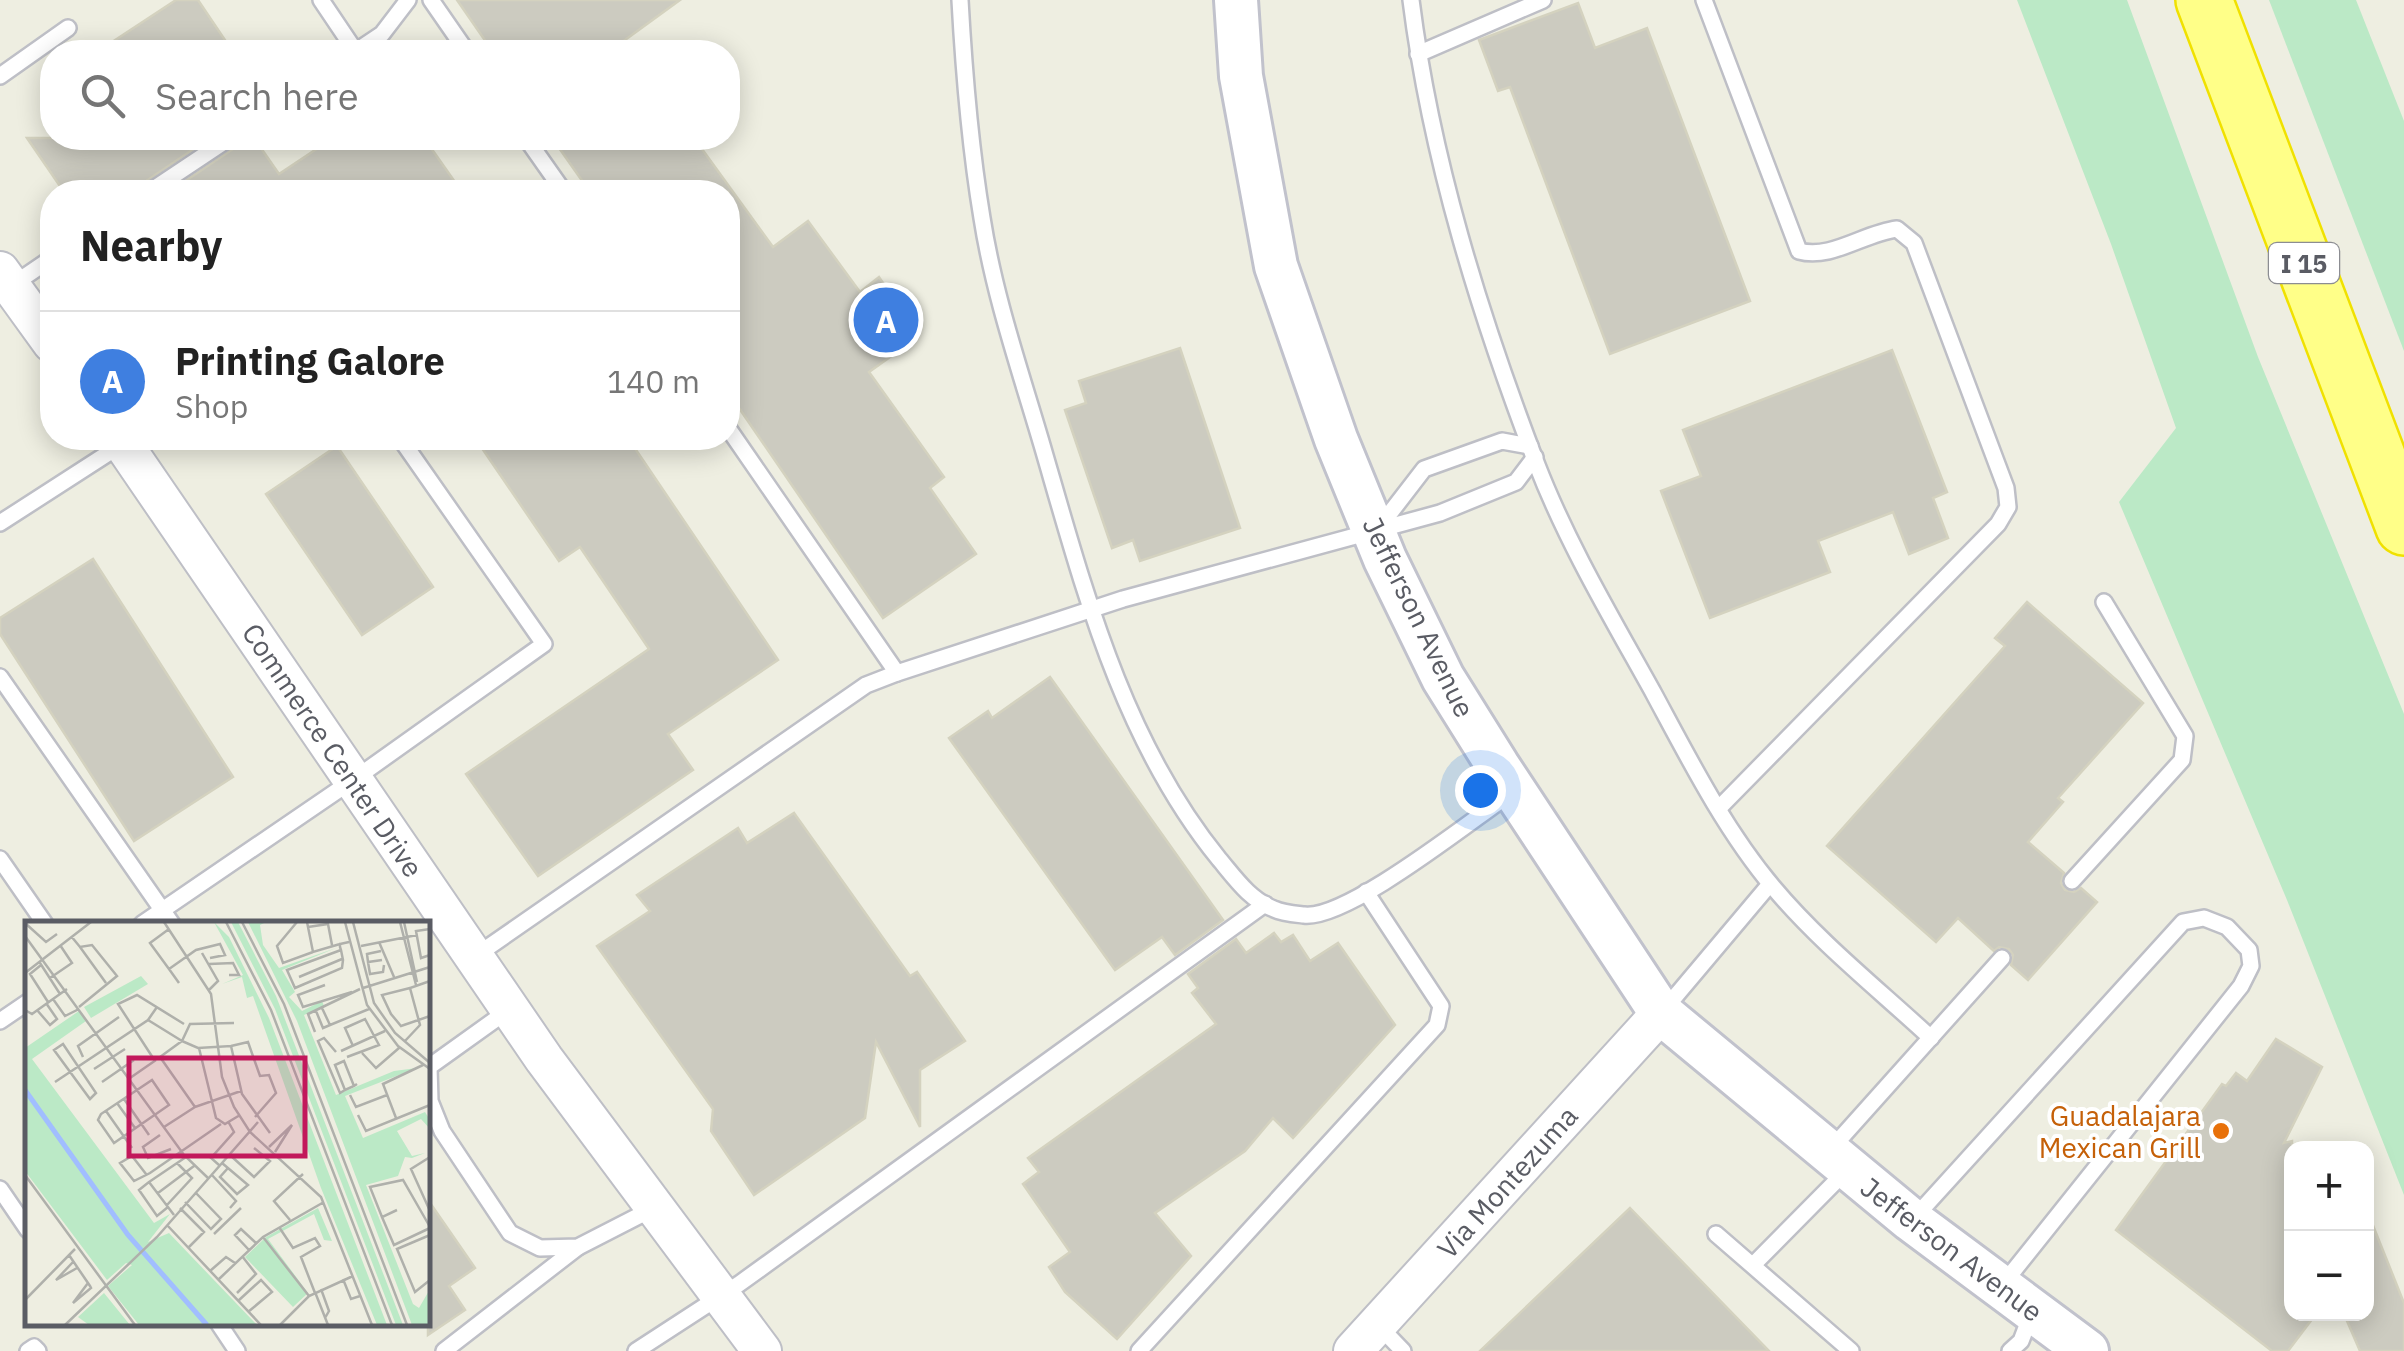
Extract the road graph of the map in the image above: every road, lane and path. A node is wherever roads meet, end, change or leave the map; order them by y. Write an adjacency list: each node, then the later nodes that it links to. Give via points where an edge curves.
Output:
1 (321, 0): 12 (lane)
2 (408, 0): 13 (lane)
3 (431, 0): 14 (lane)
4 (960, 0): 34 (lane, via 982,220)
5 (1236, 0): 32 (main road, Jefferson Avenue, via 1241,76 1276,266)
6 (1411, 0): 16 (lane)
7 (1544, 0): 16 (lane)
8 (1704, 0): 39 (lane, via 1799,252 1814,256 1882,230 1897,229 1914,243 2008,507)
9 (2204, 0): 31 (highway, I 15)
10 (68, 28): 11 (lane)
11 (51, 40)
12 (347, 40)
13 (373, 40)
14 (459, 40)
15 (40, 48): 17 (lane)
16 (1418, 54): 29 (lane, via 1476,287)
17 (0, 76)
18 (212, 150): 20 (lane)
19 (534, 150): 21 (lane)
20 (167, 180)
21 (556, 180)
22 (40, 263): 23 (lane)
23 (6, 278): 24 (street)
24 (40, 326)
25 (740, 445): 35 (lane)
26 (109, 450): 30 (lane)
27 (132, 450): 37 (street, Commerce Center Drive)
28 (408, 450): 37 (lane, via 544,644)
29 (1533, 452): 32 (lane, via 1516,482); 32 (lane, via 1502,441 1424,469); 39 (lane, via 1599,595)
30 (0, 523)
31 (2404, 526)
32 (1375, 533): 34 (lane); 38 (main road, Jefferson Avenue, via 1443,678)
33 (2104, 602): 41 (lane, via 2185,736 2182,760)
34 (1090, 610): 35 (lane); 44 (lane, via 1131,716 1190,822 1250,896)
35 (897, 672): 47 (lane, via 866,685)
36 (0, 676): 45 (lane)
37 (353, 780): 45 (lane); 47 (street, Commerce Center Drive)
38 (1514, 791): 43 (lane); 51 (main road, Jefferson Avenue)
39 (1720, 807): 42 (lane)
40 (0, 859): 46 (lane)
41 (2072, 881)
42 (1770, 884): 51 (lane); 53 (lane)
43 (1366, 892): 44 (lane, via 1309,916); 74 (lane, via 1441,1006 1438,1025)
44 (1265, 904): 64 (lane)
45 (167, 916)
46 (43, 921)
47 (474, 957): 50 (street, Commerce Center Drive)
48 (2002, 958): 53 (lane)
49 (25, 1004): 52 (lane)
50 (510, 1009): 54 (lane); 58 (street, Commerce Center Drive)
51 (1661, 1013): 56 (main road, Jefferson Avenue); 67 (street, Via Montezuma)
52 (0, 1021)
53 (1931, 1038): 56 (lane)
54 (430, 1067)
55 (430, 1101): 62 (lane, via 442,1131 510,1233 540,1248)
56 (1838, 1160): 59 (main road, Jefferson Avenue); 63 (lane)
57 (0, 1189): 60 (lane)
58 (654, 1208): 62 (lane); 64 (street, Commerce Center Drive)
59 (1911, 1220): 65 (main road, Jefferson Avenue); 65 (lane, via 2182,922 2204,918 2227,928 2249,950 2251,966 2241,986)
60 (25, 1226)
61 (1716, 1234): 63 (lane)
62 (578, 1247): 71 (lane)
63 (1754, 1264): 75 (lane)
64 (720, 1298): 72 (lane); 73 (street, Commerce Center Drive)
65 (2016, 1299): 76 (lane, via 2021,1341); 77 (main road, Jefferson Avenue)
66 (221, 1326): 70 (lane)
67 (1378, 1342)
68 (28, 1351): 69 (lane)
69 (38, 1351)
70 (238, 1351)
71 (444, 1351)
72 (636, 1351)
73 (762, 1351)
74 (1139, 1351)
75 (1852, 1351)
76 (2010, 1351)
77 (2087, 1351)

